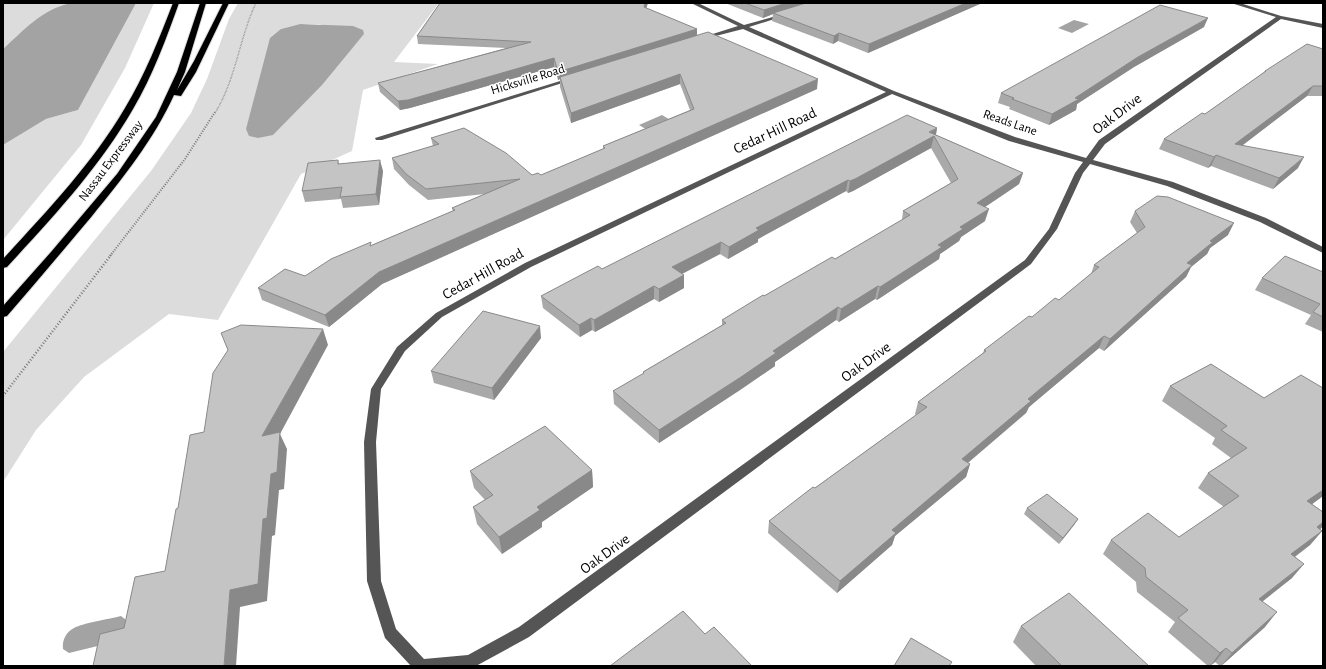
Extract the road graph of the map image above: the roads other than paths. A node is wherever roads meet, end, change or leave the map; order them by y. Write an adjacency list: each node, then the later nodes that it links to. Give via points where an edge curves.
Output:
1 (176, 3): 17 (highway, Nassau Expressway, via 153,62 129,109 90,168)
2 (203, 3): 13 (highway, Nassau Expressway, via 182,72)
3 (226, 3): 13 (highway, via 204,51 184,85)
4 (694, 3): 8 (street, Reads Lane)
5 (1234, 3): 7 (street)
6 (792, 12): 8 (street)
7 (1280, 17): 9 (street); 15 (street, Oak Drive, via 1102,142)
8 (742, 26): 10 (street); 12 (street, Reads Lane)
9 (1323, 26)
10 (698, 40)
11 (576, 77): 14 (street, Hicksville Road)
12 (892, 92): 15 (street, Reads Lane, via 1012,138); 19 (street, Cedar Hill Road, via 528,265 439,315 401,350 376,389 372,419 370,442 374,581 390,633)
13 (160, 117): 18 (highway, Nassau Expressway, via 120,176)
14 (379, 138)
15 (1088, 160): 16 (street, Reads Lane, via 1170,184 1263,220); 19 (street, Oak Drive, via 1074,182 1053,229 1028,262 524,632 470,662)
16 (1323, 250)
17 (5, 262)
18 (3, 313)
19 (419, 665)

